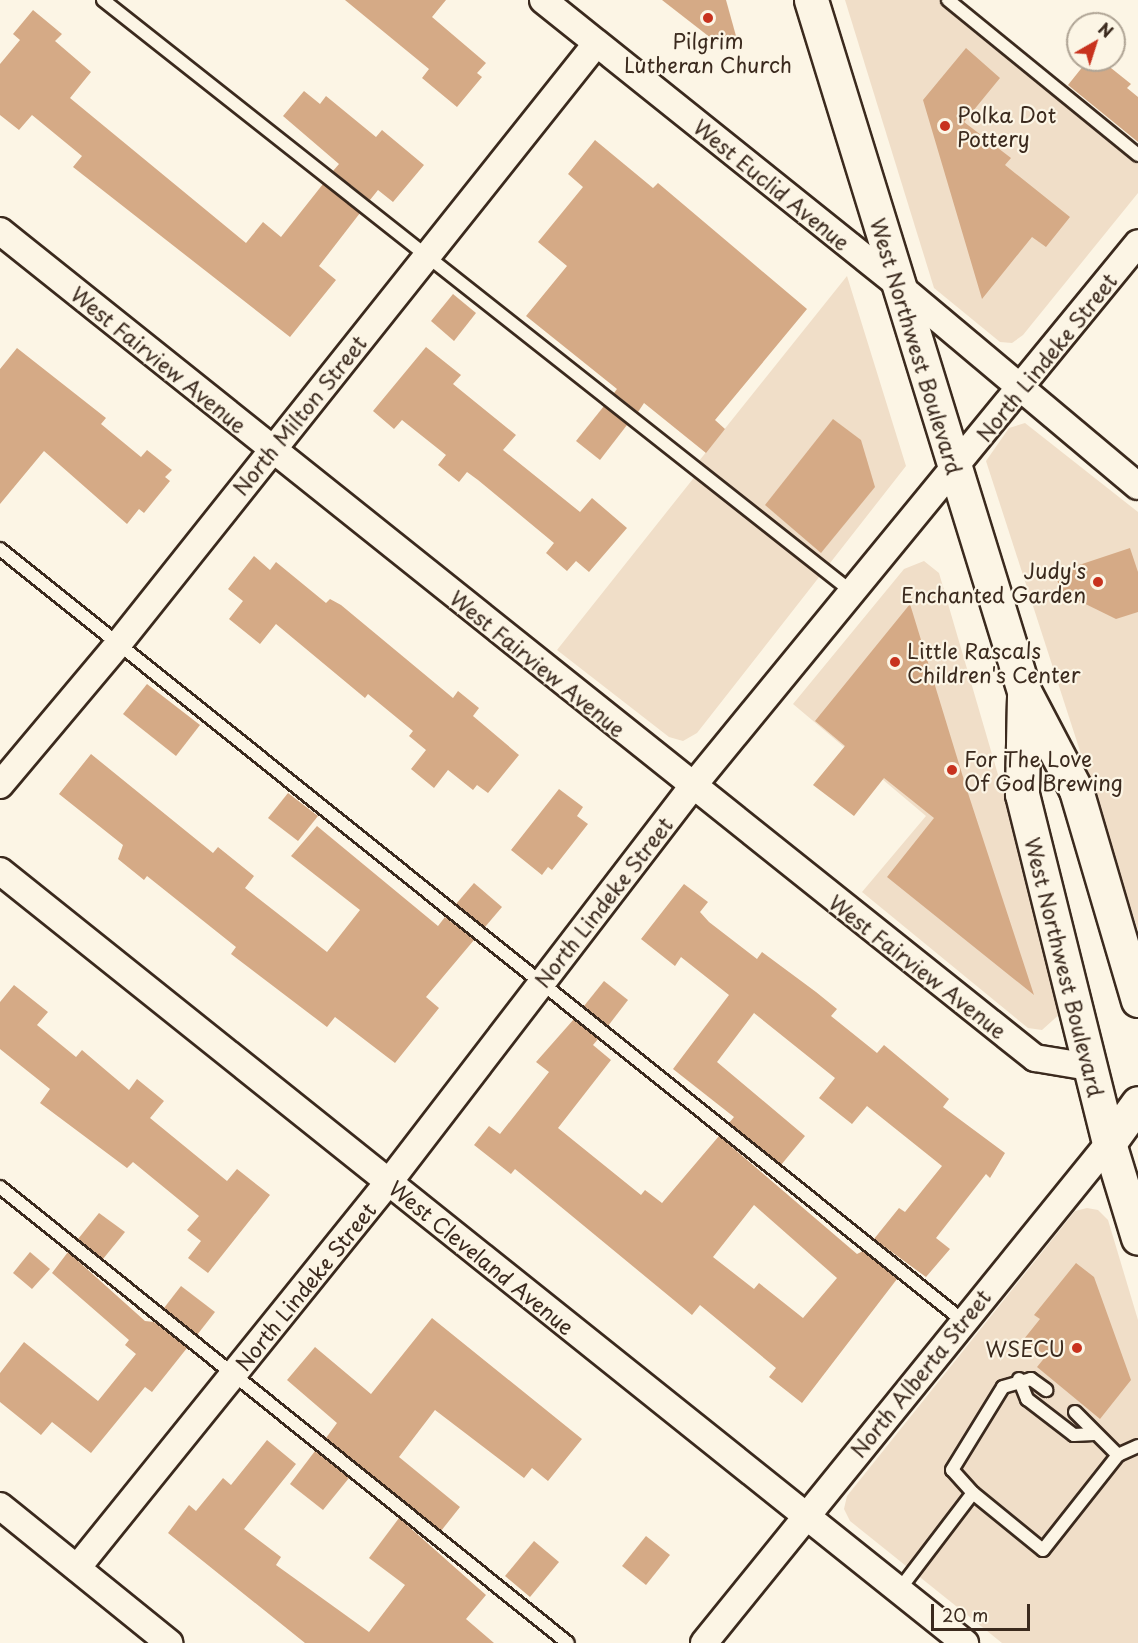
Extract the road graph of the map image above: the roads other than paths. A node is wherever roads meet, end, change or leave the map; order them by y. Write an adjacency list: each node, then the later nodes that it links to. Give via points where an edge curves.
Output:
1 (104, 0): 9 (lane)
2 (543, 0): 5 (street, West Euclid Avenue)
3 (811, 0): 10 (main road, West Northwest Boulevard)
4 (948, 0): 6 (lane)
5 (596, 44): 9 (street, North Milton Street); 10 (street, West Euclid Avenue)
6 (1138, 155)
7 (0, 231): 12 (street, West Fairview Avenue)
8 (1138, 243): 11 (street, North Lindeke Street)
9 (427, 256): 12 (street, North Milton Street); 16 (lane)
10 (897, 284): 11 (street, West Euclid Avenue); 13 (main road, West Northwest Boulevard)
11 (1022, 390): 13 (street, North Lindeke Street); 14 (street, West Euclid Avenue)
12 (271, 449): 17 (street, North Milton Street); 20 (street, West Fairview Avenue)
13 (956, 467): 16 (street, North Lindeke Street); 18 (main road, West Northwest Boulevard)
14 (1138, 486)
15 (0, 549): 17 (lane)
16 (852, 592): 20 (street, North Lindeke Street)
17 (120, 643): 19 (street, North Milton Street); 22 (lane)
18 (1024, 691): 23 (main road, West Northwest Boulevard, via 1076,790); 24 (main road, West Northwest Boulevard, via 1022,794)
19 (0, 785)
20 (692, 788): 22 (street, North Lindeke Street); 24 (street, West Fairview Avenue, via 1035,1058)
21 (0, 871): 27 (street, West Cleveland Avenue)
22 (543, 980): 27 (street, North Lindeke Street); 30 (lane)
23 (1138, 1000)
24 (1090, 1067): 26 (main road, West Northwest Boulevard)
25 (1138, 1103): 26 (main road, North Alberta Street)
26 (1108, 1143): 29 (main road, West Northwest Boulevard); 30 (street, North Alberta Street)
27 (389, 1182): 31 (street, North Lindeke Street); 40 (street, West Cleveland Avenue)
28 (0, 1187): 31 (lane)
29 (1138, 1238)
30 (962, 1320): 40 (street, North Alberta Street)
31 (234, 1374): 41 (street, North Lindeke Street); 44 (lane)
32 (1019, 1379): 33 (lane, via 1031,1378); 35 (lane, via 1027,1399 1074,1435); 38 (lane, via 1003,1388 952,1470)
33 (1046, 1390)
34 (1075, 1412): 35 (lane, via 1091,1425)
35 (1094, 1434): 37 (lane)
36 (1138, 1446): 37 (lane)
37 (1118, 1455): 38 (lane, via 1043,1550)
38 (973, 1493): 42 (lane)
39 (0, 1506): 41 (street)
40 (805, 1517): 42 (street, West Cleveland Avenue); 45 (street, North Alberta Street)
41 (77, 1568): 43 (street)
42 (898, 1590): 46 (street, West Cleveland Avenue)
43 (169, 1643)
44 (568, 1643)
45 (704, 1643)
46 (965, 1643)

